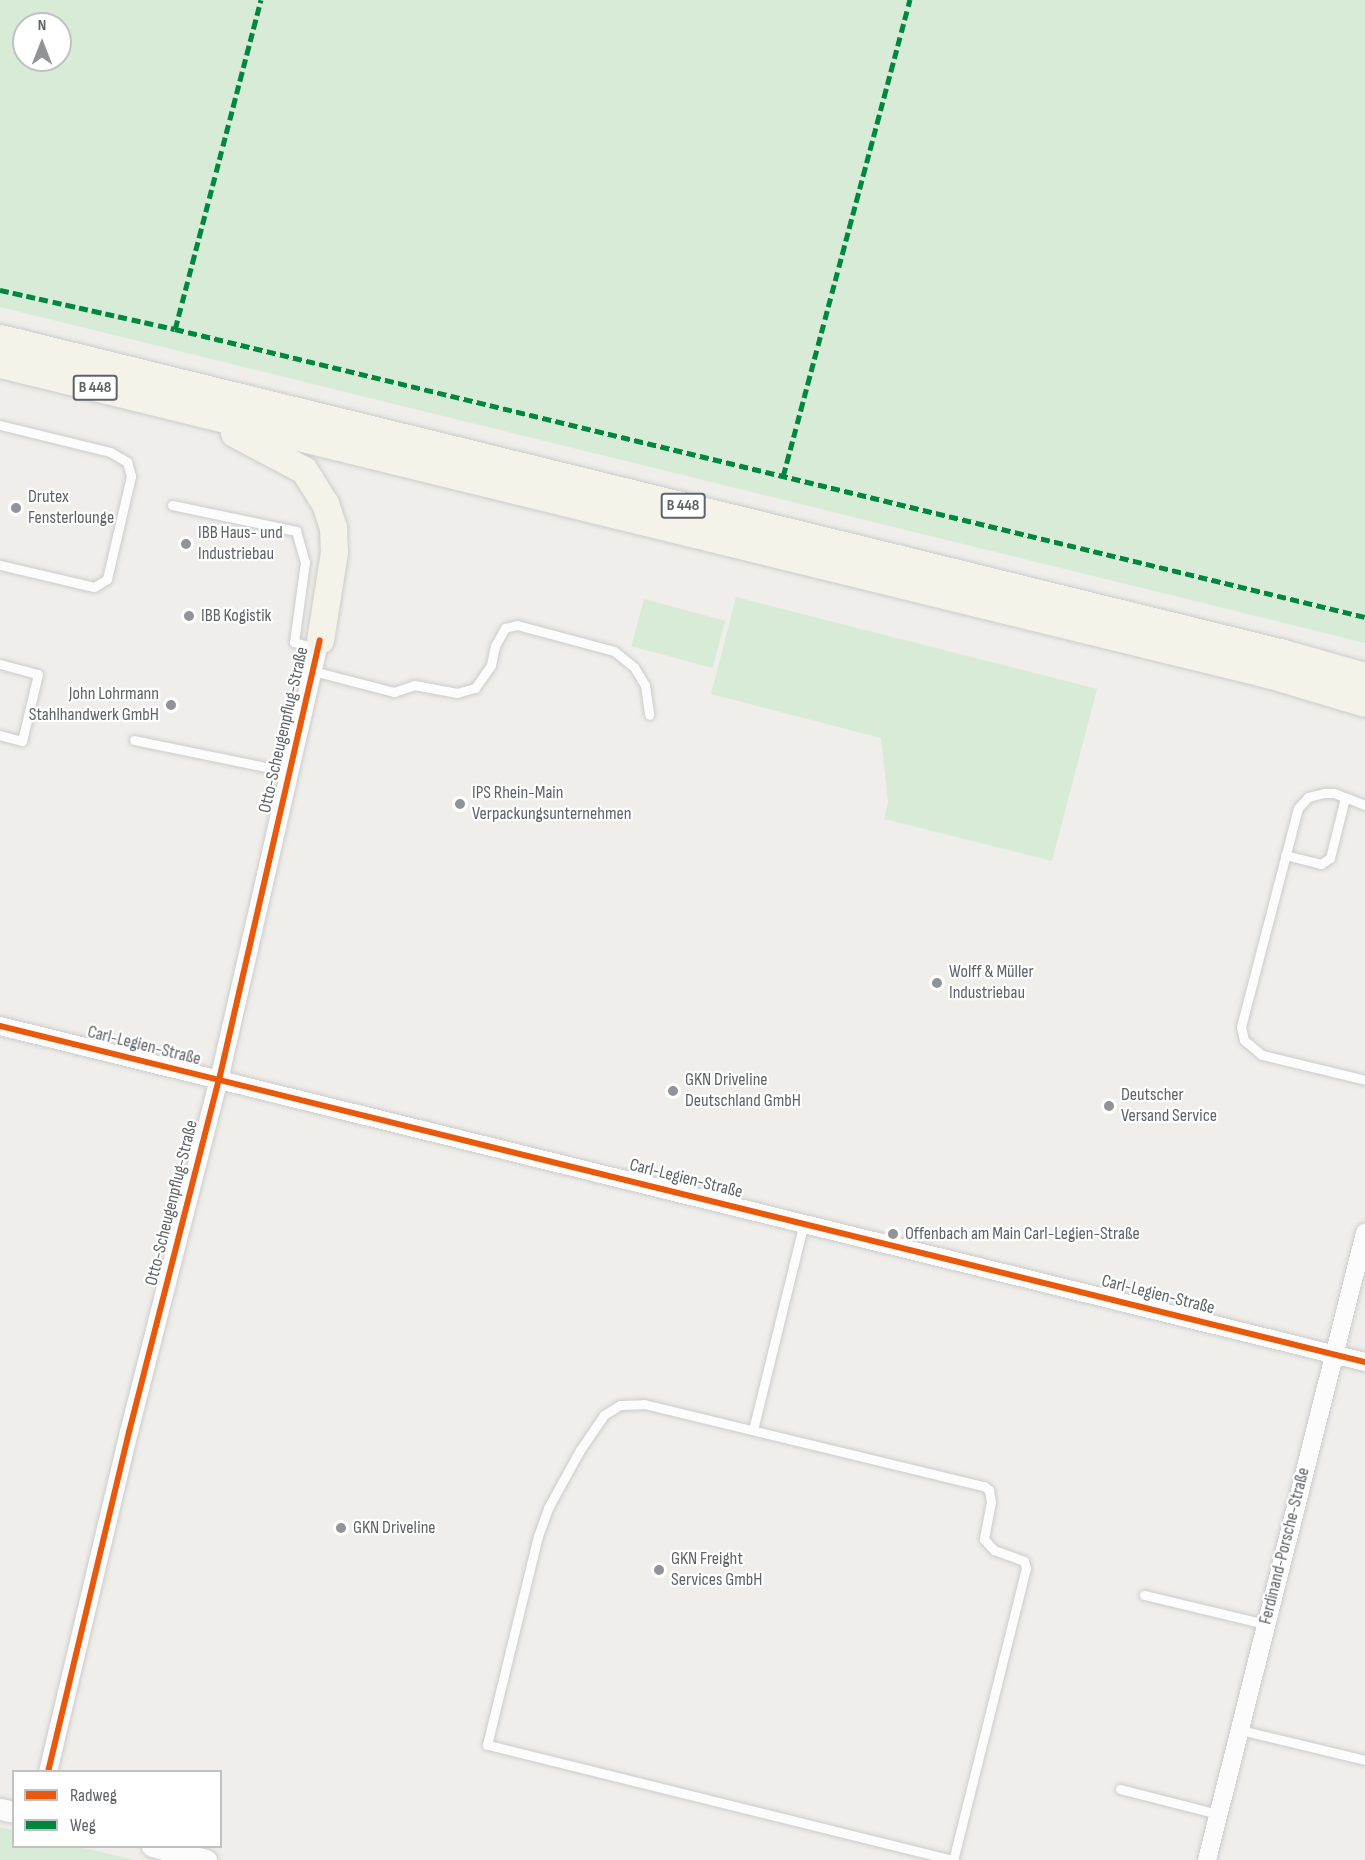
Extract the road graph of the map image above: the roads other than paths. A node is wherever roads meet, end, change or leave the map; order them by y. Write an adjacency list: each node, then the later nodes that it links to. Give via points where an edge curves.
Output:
1 (0, 338): 10 (main road, B 448)
2 (0, 364): 3 (main road, B 448)
3 (190, 411): 7 (main road, via 304,470 319,490 330,516 334,545); 11 (main road, B 448, via 1271,675)
4 (0, 425): 6 (lane, via 110,452 128,462 131,476 107,579 94,587)
5 (172, 505): 7 (lane, via 296,531 305,562 294,642)
6 (0, 565)
7 (319, 644): 9 (street, Otto-Scheugenpflug-Straße)
8 (0, 664): 13 (lane, via 38,674 22,741)
9 (313, 671): 12 (lane, via 394,692 414,685 457,693 475,688 491,665 495,646 506,627 517,625 614,651 634,667 645,685); 15 (street, Otto-Scheugenpflug-Straße)
10 (1365, 676)
11 (1365, 703)
12 (649, 715)
13 (0, 735)
14 (134, 740): 15 (lane)
15 (290, 772): 20 (street, Otto-Scheugenpflug-Straße)
16 (1345, 798): 17 (lane); 18 (lane, via 1324,793 1302,801); 18 (lane, via 1330,858 1321,864)
17 (1365, 805)
18 (1285, 855): 21 (lane, via 1243,1016 1244,1041 1262,1055)
19 (0, 1026): 20 (street, Carl-Legien-Straße)
20 (219, 1080): 22 (street, Carl-Legien-Straße); 31 (street, Otto-Scheugenpflug-Straße)
21 (1365, 1080)
22 (804, 1223): 24 (street, Carl-Legien-Straße); 26 (lane)
23 (1365, 1233): 24 (street, Ferdinand-Porsche-Straße)
24 (1334, 1354): 25 (street, Carl-Legien-Straße); 28 (street, Ferdinand-Porsche-Straße)
25 (1365, 1362)
26 (753, 1430): 36 (lane, via 984,1485 991,1502 984,1539 994,1550 1024,1562 1024,1578); 36 (lane, via 644,1404 620,1405 604,1416 548,1508 538,1536 488,1746)
27 (1144, 1595): 28 (lane)
28 (1265, 1624): 29 (street, Ferdinand-Porsche-Straße)
29 (1240, 1730): 30 (lane); 33 (street, Ferdinand-Porsche-Straße)
30 (1365, 1761)
31 (48, 1770)
32 (1120, 1789): 33 (lane)
33 (1218, 1814): 37 (street, Ferdinand-Porsche-Straße)
34 (160, 1848): 35 (street)
35 (206, 1860)
36 (953, 1860)
37 (1207, 1860)

